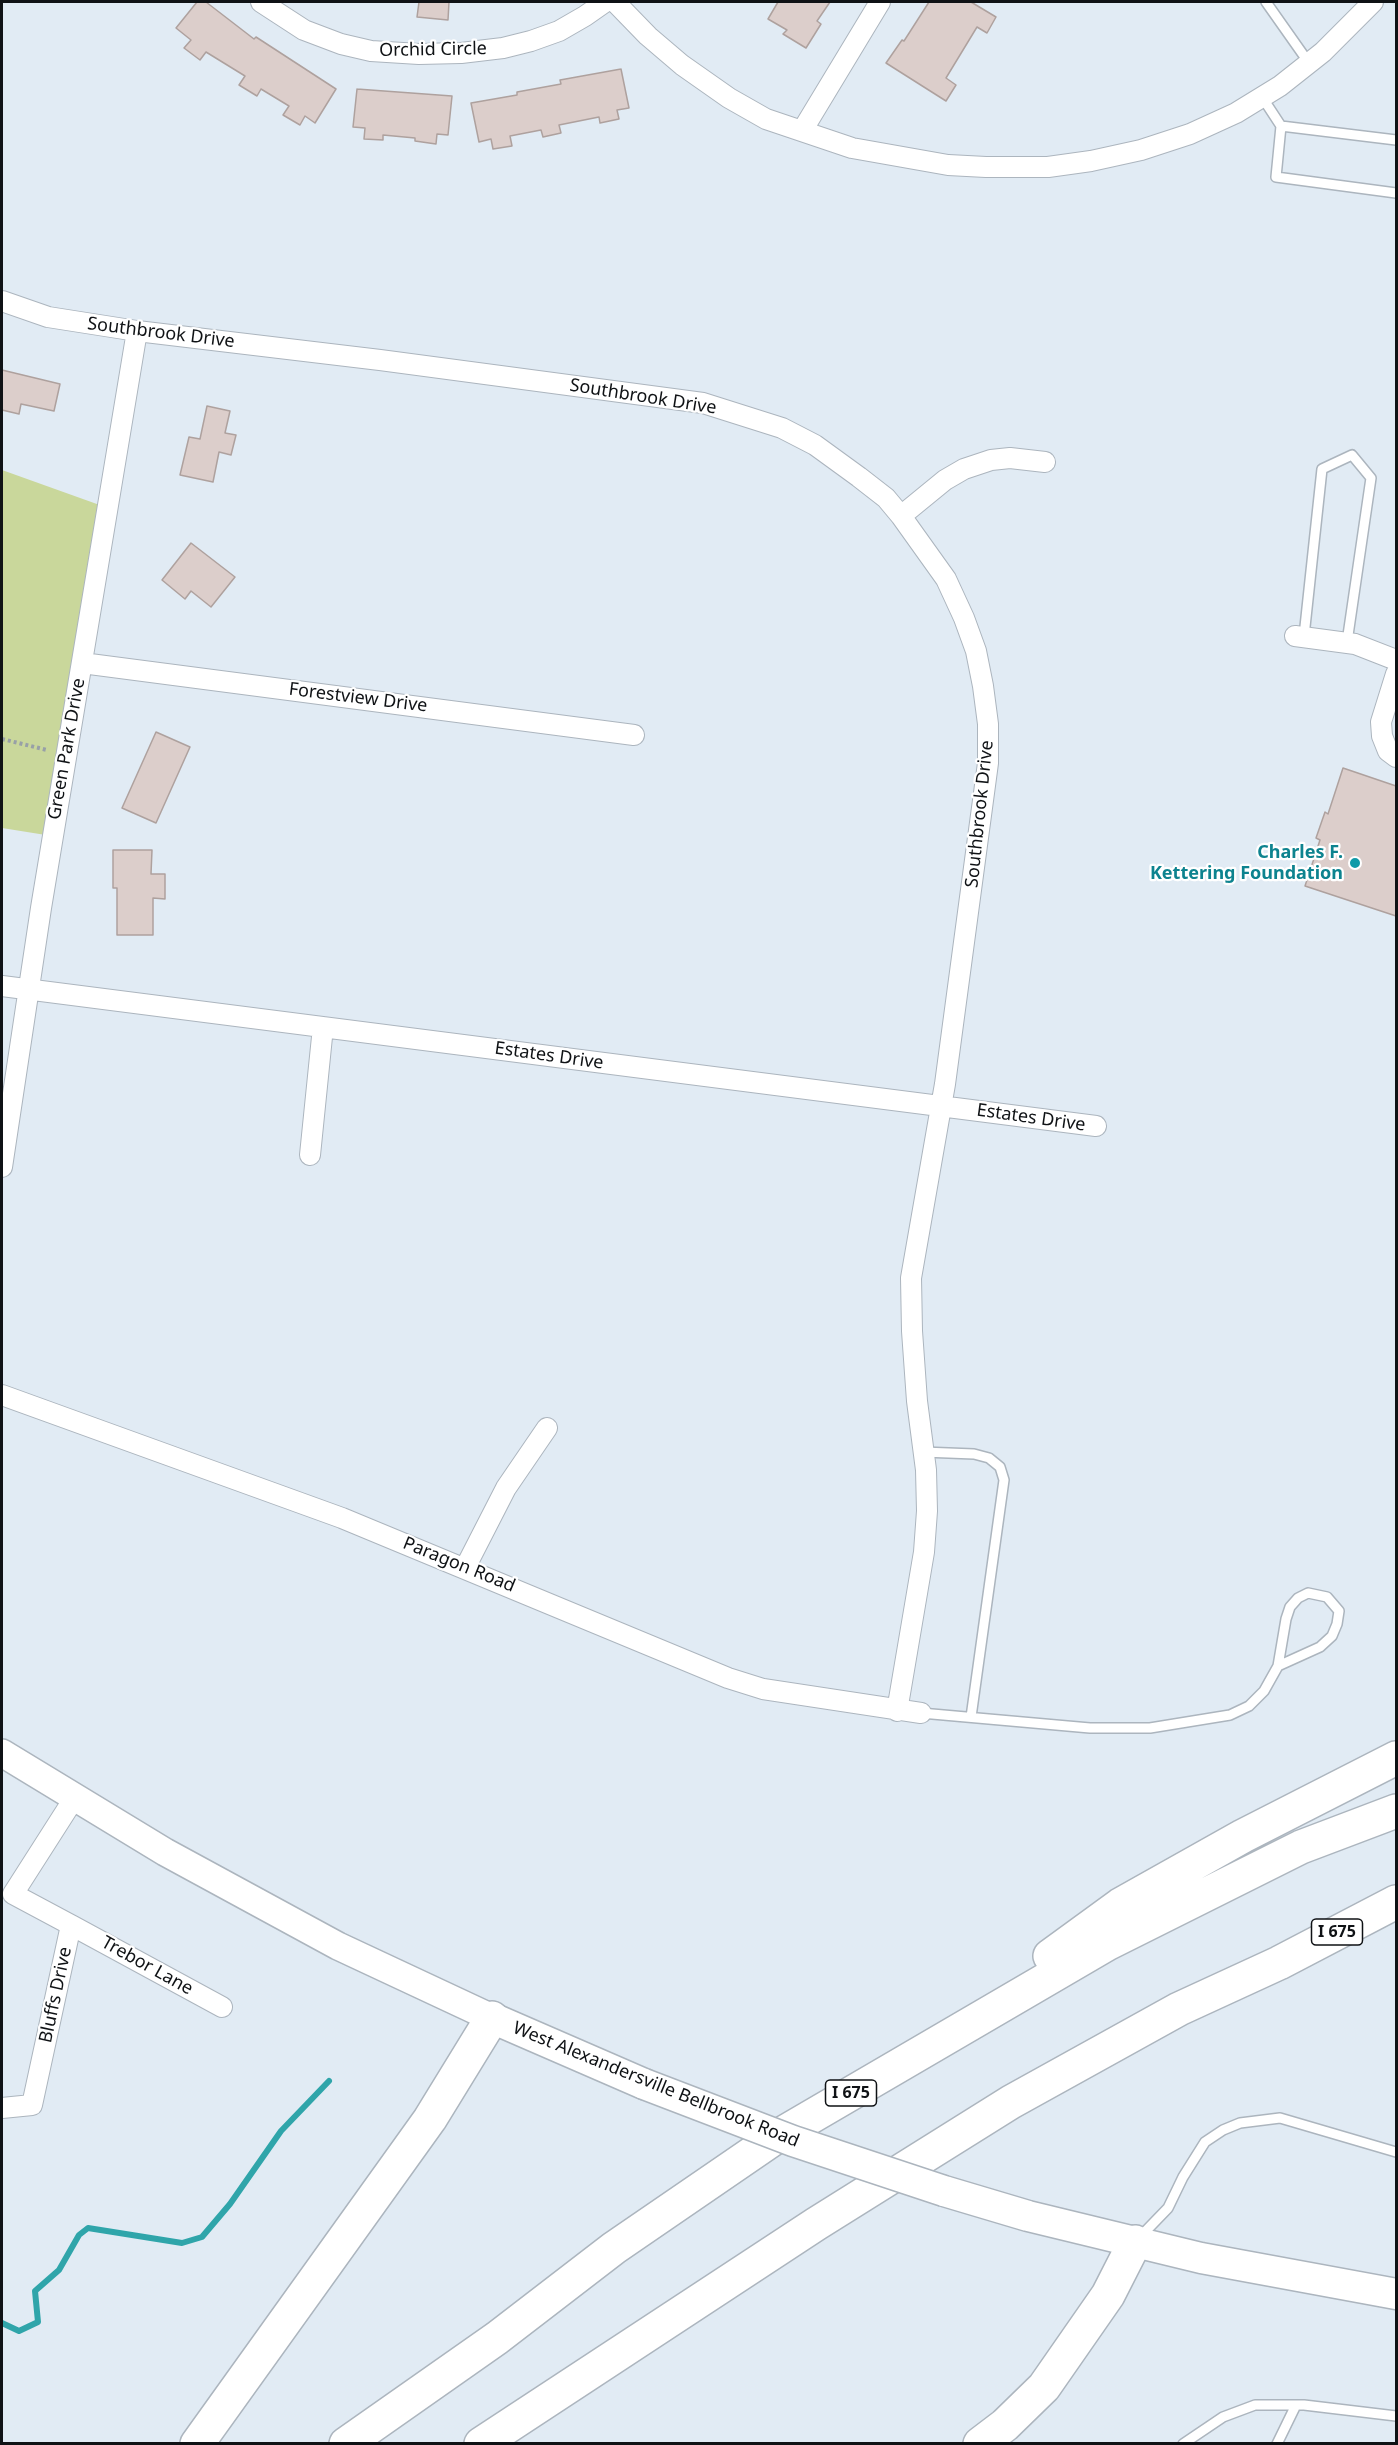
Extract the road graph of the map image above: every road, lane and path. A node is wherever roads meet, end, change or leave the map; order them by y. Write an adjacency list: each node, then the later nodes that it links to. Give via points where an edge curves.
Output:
1 (261, 2): 2 (street, Orchid Circle, via 304,30 341,44 371,51 419,54 461,53 531,41 559,31)
2 (605, 2)
3 (615, 2): 10 (street, via 682,65 729,98 763,117)
4 (880, 2): 10 (street)
5 (1373, 2): 7 (street)
6 (1270, 3): 7 (lane)
7 (1309, 63): 8 (street)
8 (1262, 97): 9 (lane); 10 (street, via 1190,134 1141,150 1048,167 948,165 852,148)
9 (1281, 126): 11 (lane); 12 (lane, via 1276,177)
10 (802, 131)
11 (1396, 140)
12 (1396, 193)
13 (2, 301): 14 (street, Southbrook Drive, via 48,317)
14 (137, 331): 16 (street, Southbrook Drive, via 703,403 782,428 815,445 886,498); 20 (street, Green Park Drive)
15 (1045, 462): 16 (street, via 1011,458 964,469)
16 (901, 516): 29 (street, Southbrook Drive, via 946,579 964,618 976,651 988,724 979,845)
17 (1299, 636): 18 (street); 18 (lane, via 1322,469 1352,455 1371,478)
18 (1347, 642): 19 (street)
19 (1396, 660)
20 (82, 663): 22 (street, Forestview Drive); 24 (street, Green Park Drive)
21 (1396, 674): 25 (street, via 1381,723 1388,751)
22 (634, 735)
23 (2, 739): 24 (path)
24 (66, 754): 27 (street, Green Park Drive)
25 (1396, 757)
26 (2, 986): 27 (street, Estates Drive)
27 (30, 990): 28 (street, Estates Drive); 32 (street, Green Park Drive)
28 (323, 1027): 29 (street, Estates Drive); 31 (street)
29 (941, 1105): 30 (street, Estates Drive); 35 (street, Southbrook Drive, via 911,1278)
30 (1096, 1126)
31 (310, 1155)
32 (2, 1167)
33 (2, 1395): 36 (street, Paragon Road, via 342,1518)
34 (548, 1428): 36 (street, via 506,1488)
35 (923, 1452): 38 (street, Southbrook Drive, via 927,1511 924,1552); 40 (lane, via 989,1458 1000,1467 1004,1480)
36 (465, 1568): 38 (street, Paragon Road, via 728,1678 763,1689)
37 (1278, 1666): 37 (lane, via 1320,1647 1332,1636 1339,1611 1333,1601 1308,1593 1290,1607); 40 (lane, via 1264,1691 1249,1707 1230,1715 1138,1728 1090,1728)
38 (897, 1711): 39 (street, Paragon Road)
39 (921, 1713): 40 (lane)
40 (971, 1717)
41 (2, 1753): 43 (main road, West Alexandersville Bellbrook Road)
42 (1396, 1758): 51 (highway, via 1243,1836 1120,1905)
43 (75, 1797): 47 (street, Bluffs Drive, via 14,1894); 50 (main road, West Alexandersville Bellbrook Road, via 165,1852 338,1946)
44 (1396, 1811): 51 (highway, I 675, via 1301,1847 1107,1944)
45 (1396, 1902): 48 (highway, I 675)
46 (1396, 1922): 48 (highway)
47 (71, 1925): 49 (street, Trebor Lane); 52 (street, Bluffs Drive, via 32,2105)
48 (1279, 1963): 60 (highway, I 675, via 1179,2008 1011,2102 797,2236)
49 (222, 2007)
50 (492, 2018): 54 (main road, West Alexandersville Bellbrook Road, bridge, via 644,2084 792,2141 1028,2216); 58 (highway, via 430,2119)
51 (906, 2061): 59 (highway, I 675, via 773,2139 660,2216)
52 (2, 2108)
53 (1396, 2152): 54 (lane, via 1280,2118 1240,2123 1205,2142 1168,2208)
54 (1135, 2242): 55 (main road, West Alexandersville Bellbrook Road); 61 (highway, via 1108,2295 1051,2378 1005,2425)
55 (1396, 2294)
56 (1296, 2405): 57 (lane); 62 (lane, via 1274,2403 1243,2408); 63 (lane)
57 (1396, 2416)
58 (197, 2444)
59 (346, 2444)
60 (481, 2444)
61 (980, 2444)
62 (1183, 2444)
63 (1277, 2444)

